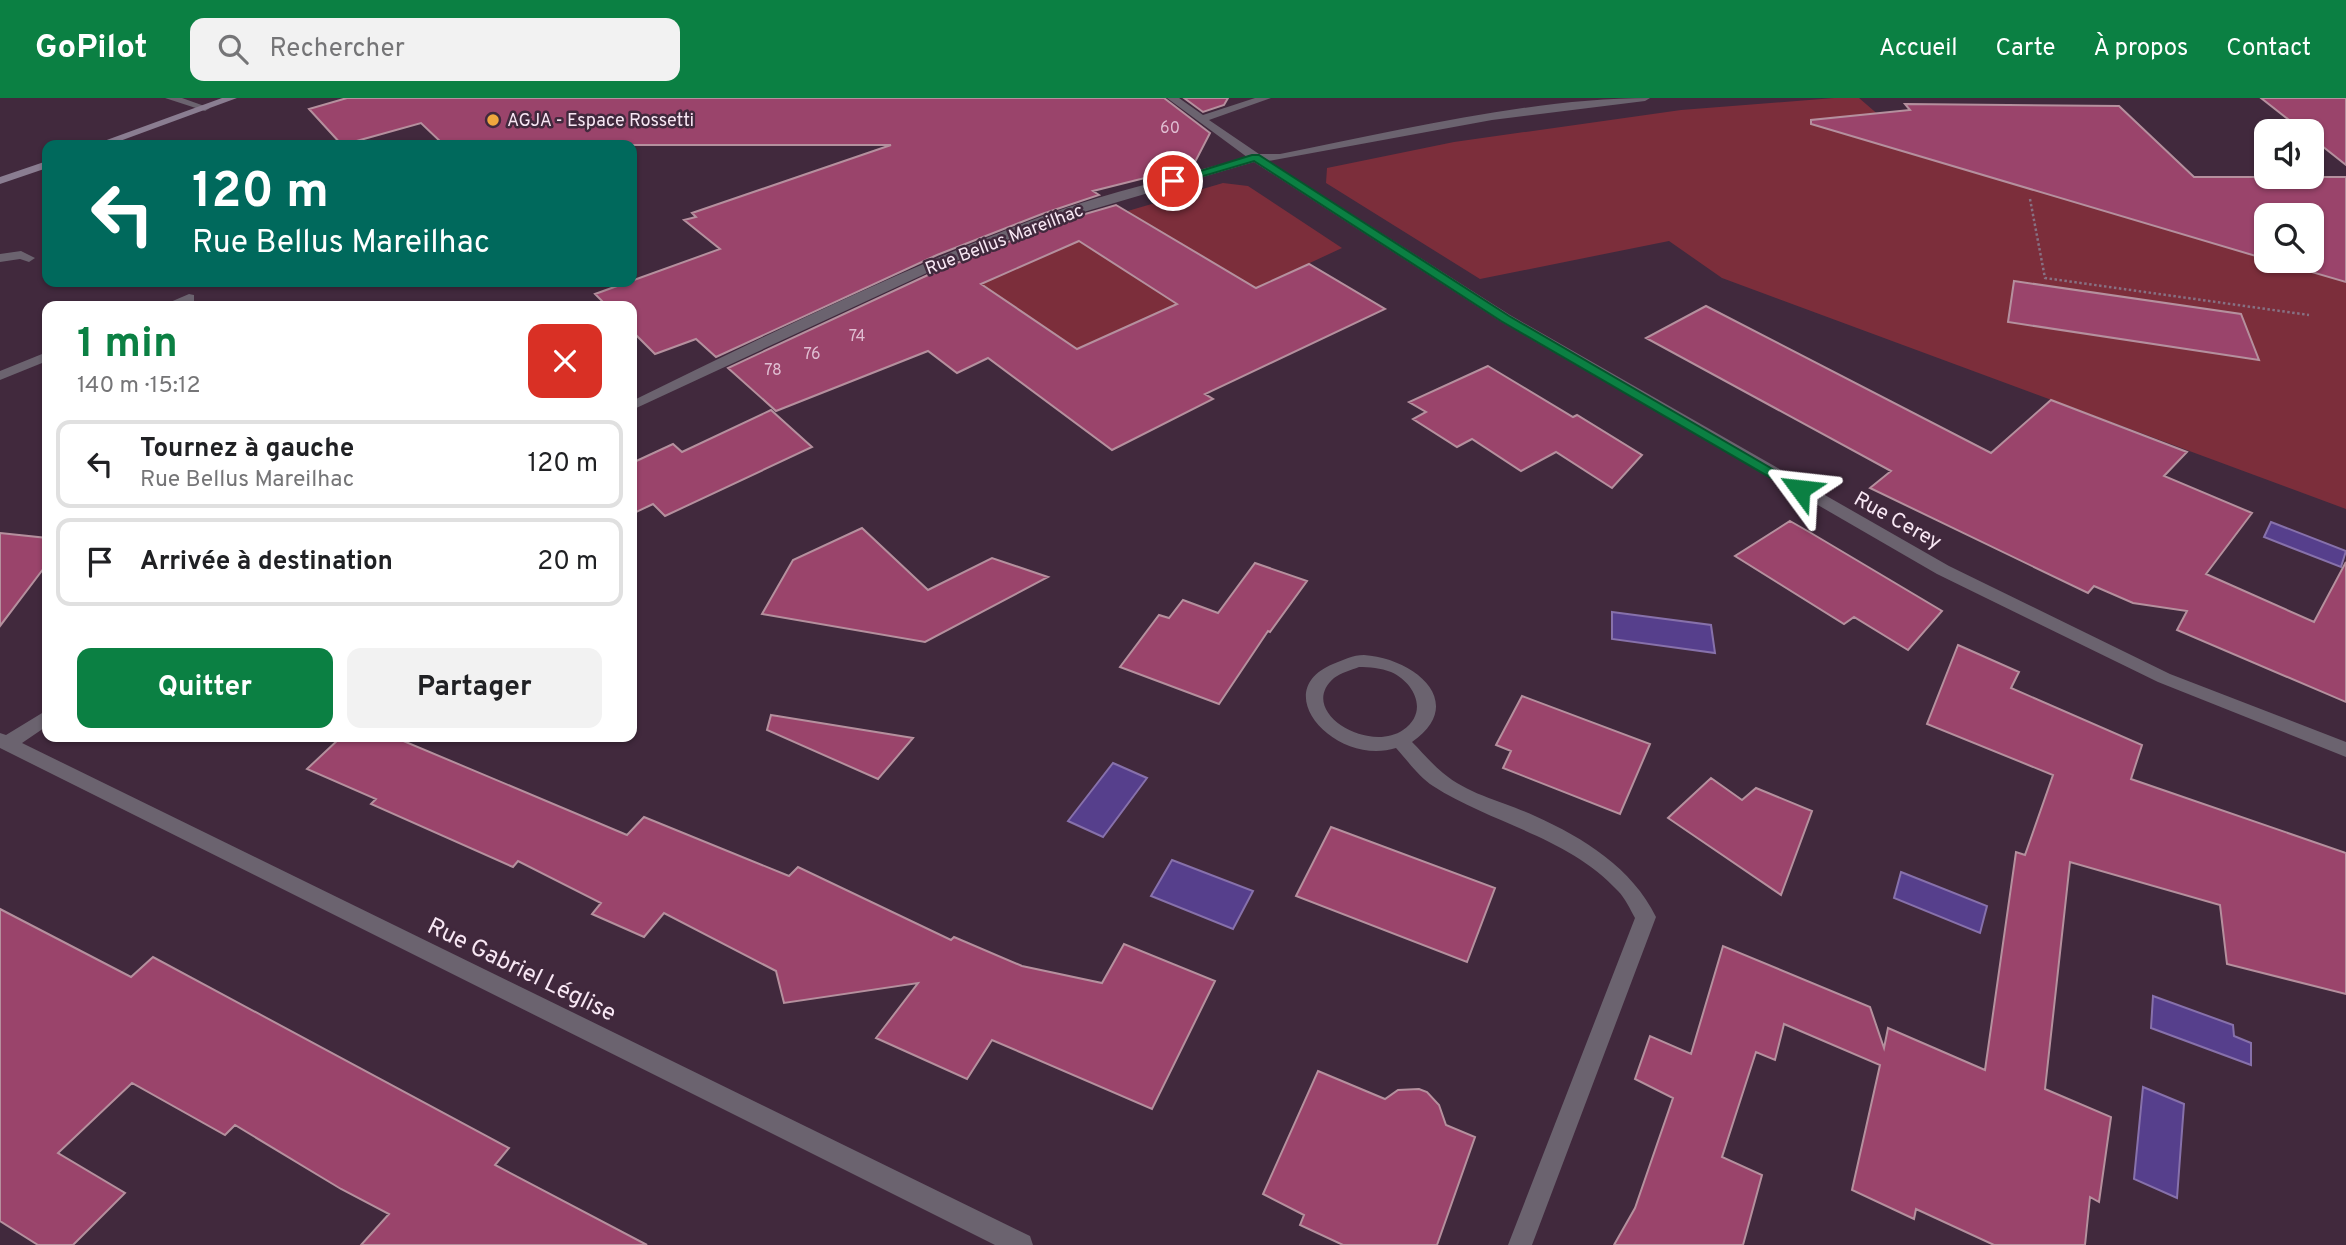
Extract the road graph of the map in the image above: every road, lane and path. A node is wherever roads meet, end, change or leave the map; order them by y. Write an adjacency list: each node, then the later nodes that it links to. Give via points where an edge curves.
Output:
1 (170, 98): 6 (street)
2 (233, 98): 6 (main road)
3 (1172, 98): 7 (street, Rue Cerey)
4 (1266, 98): 7 (street)
5 (1645, 98): 9 (street, Rue Bellus Mareilhac, via 1492,117)
6 (205, 108): 8 (main road)
7 (1199, 118): 9 (street, Rue Cerey)
8 (113, 140)
9 (1255, 158): 20 (street, Rue Bellus Mareilhac, via 1049,218 782,333); 24 (street, Rue Cerey, via 1505,318 1942,570 2164,678)
10 (42, 166): 11 (main road)
11 (0, 181)
12 (2030, 199): 17 (path, via 2045,278)
13 (0, 258): 14 (street)
14 (29, 258)
15 (189, 298): 16 (street)
16 (181, 301)
17 (2309, 316)
18 (42, 358): 19 (street)
19 (0, 376)
20 (637, 404)
21 (42, 720): 23 (street)
22 (1400, 741): 22 (street, via 1419,727 1427,709 1426,696 1408,673 1375,661 1357,661 1325,674 1316,685 1313,699 1327,727 1342,737 1371,744); 26 (street, via 1437,779 1583,851 1626,885 1646,917)
23 (3, 742): 25 (street, Rue Gabriel Léglise)
24 (2346, 750)
25 (1021, 1245)
26 (1520, 1245)

